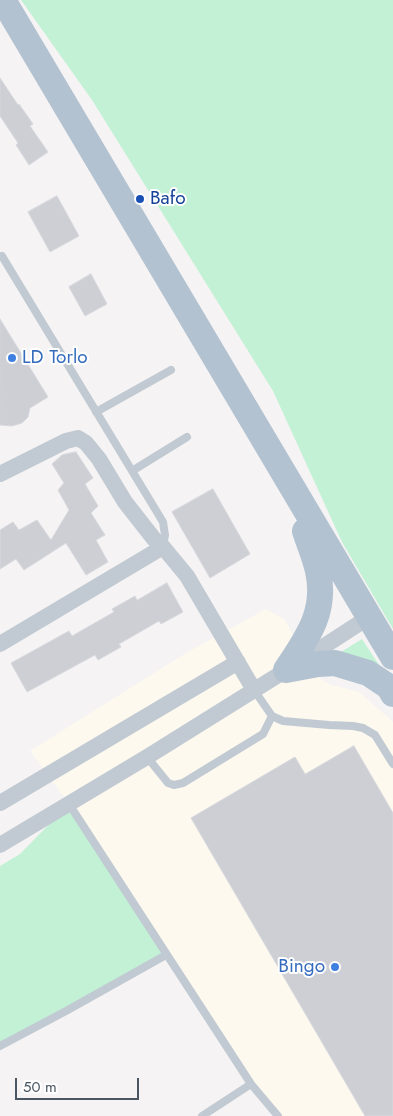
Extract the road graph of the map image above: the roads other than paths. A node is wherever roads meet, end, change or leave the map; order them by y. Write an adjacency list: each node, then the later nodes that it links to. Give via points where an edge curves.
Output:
1 (3, 0): 8 (main road)
2 (2, 256): 4 (lane)
3 (171, 370): 4 (lane)
4 (96, 412): 6 (lane)
5 (188, 436): 6 (lane)
6 (132, 471): 9 (lane, via 163,522)
7 (0, 474): 9 (street, via 78,438 100,459 125,502)
8 (293, 489): 10 (main road); 14 (main road, via 318,571 320,599 310,634)
9 (163, 547): 11 (street); 13 (street, via 187,576)
10 (369, 617): 12 (main road); 14 (street)
11 (0, 644)
12 (393, 657)
13 (238, 662): 15 (street); 20 (street)
14 (286, 670): 15 (street); 16 (main road, via 335,663 368,673 389,687)
15 (254, 690): 17 (lane); 18 (street)
16 (393, 694)
17 (272, 716): 18 (lane, via 263,734 183,783 168,783); 19 (lane, via 283,721 363,728 375,735)
18 (148, 757): 21 (street)
19 (393, 764)
20 (0, 803)
21 (69, 804): 22 (street); 23 (lane)
22 (0, 845)
23 (166, 955): 24 (lane); 25 (lane)
24 (0, 1046)
25 (250, 1084): 26 (lane); 27 (lane)
26 (202, 1116)
27 (278, 1116)

